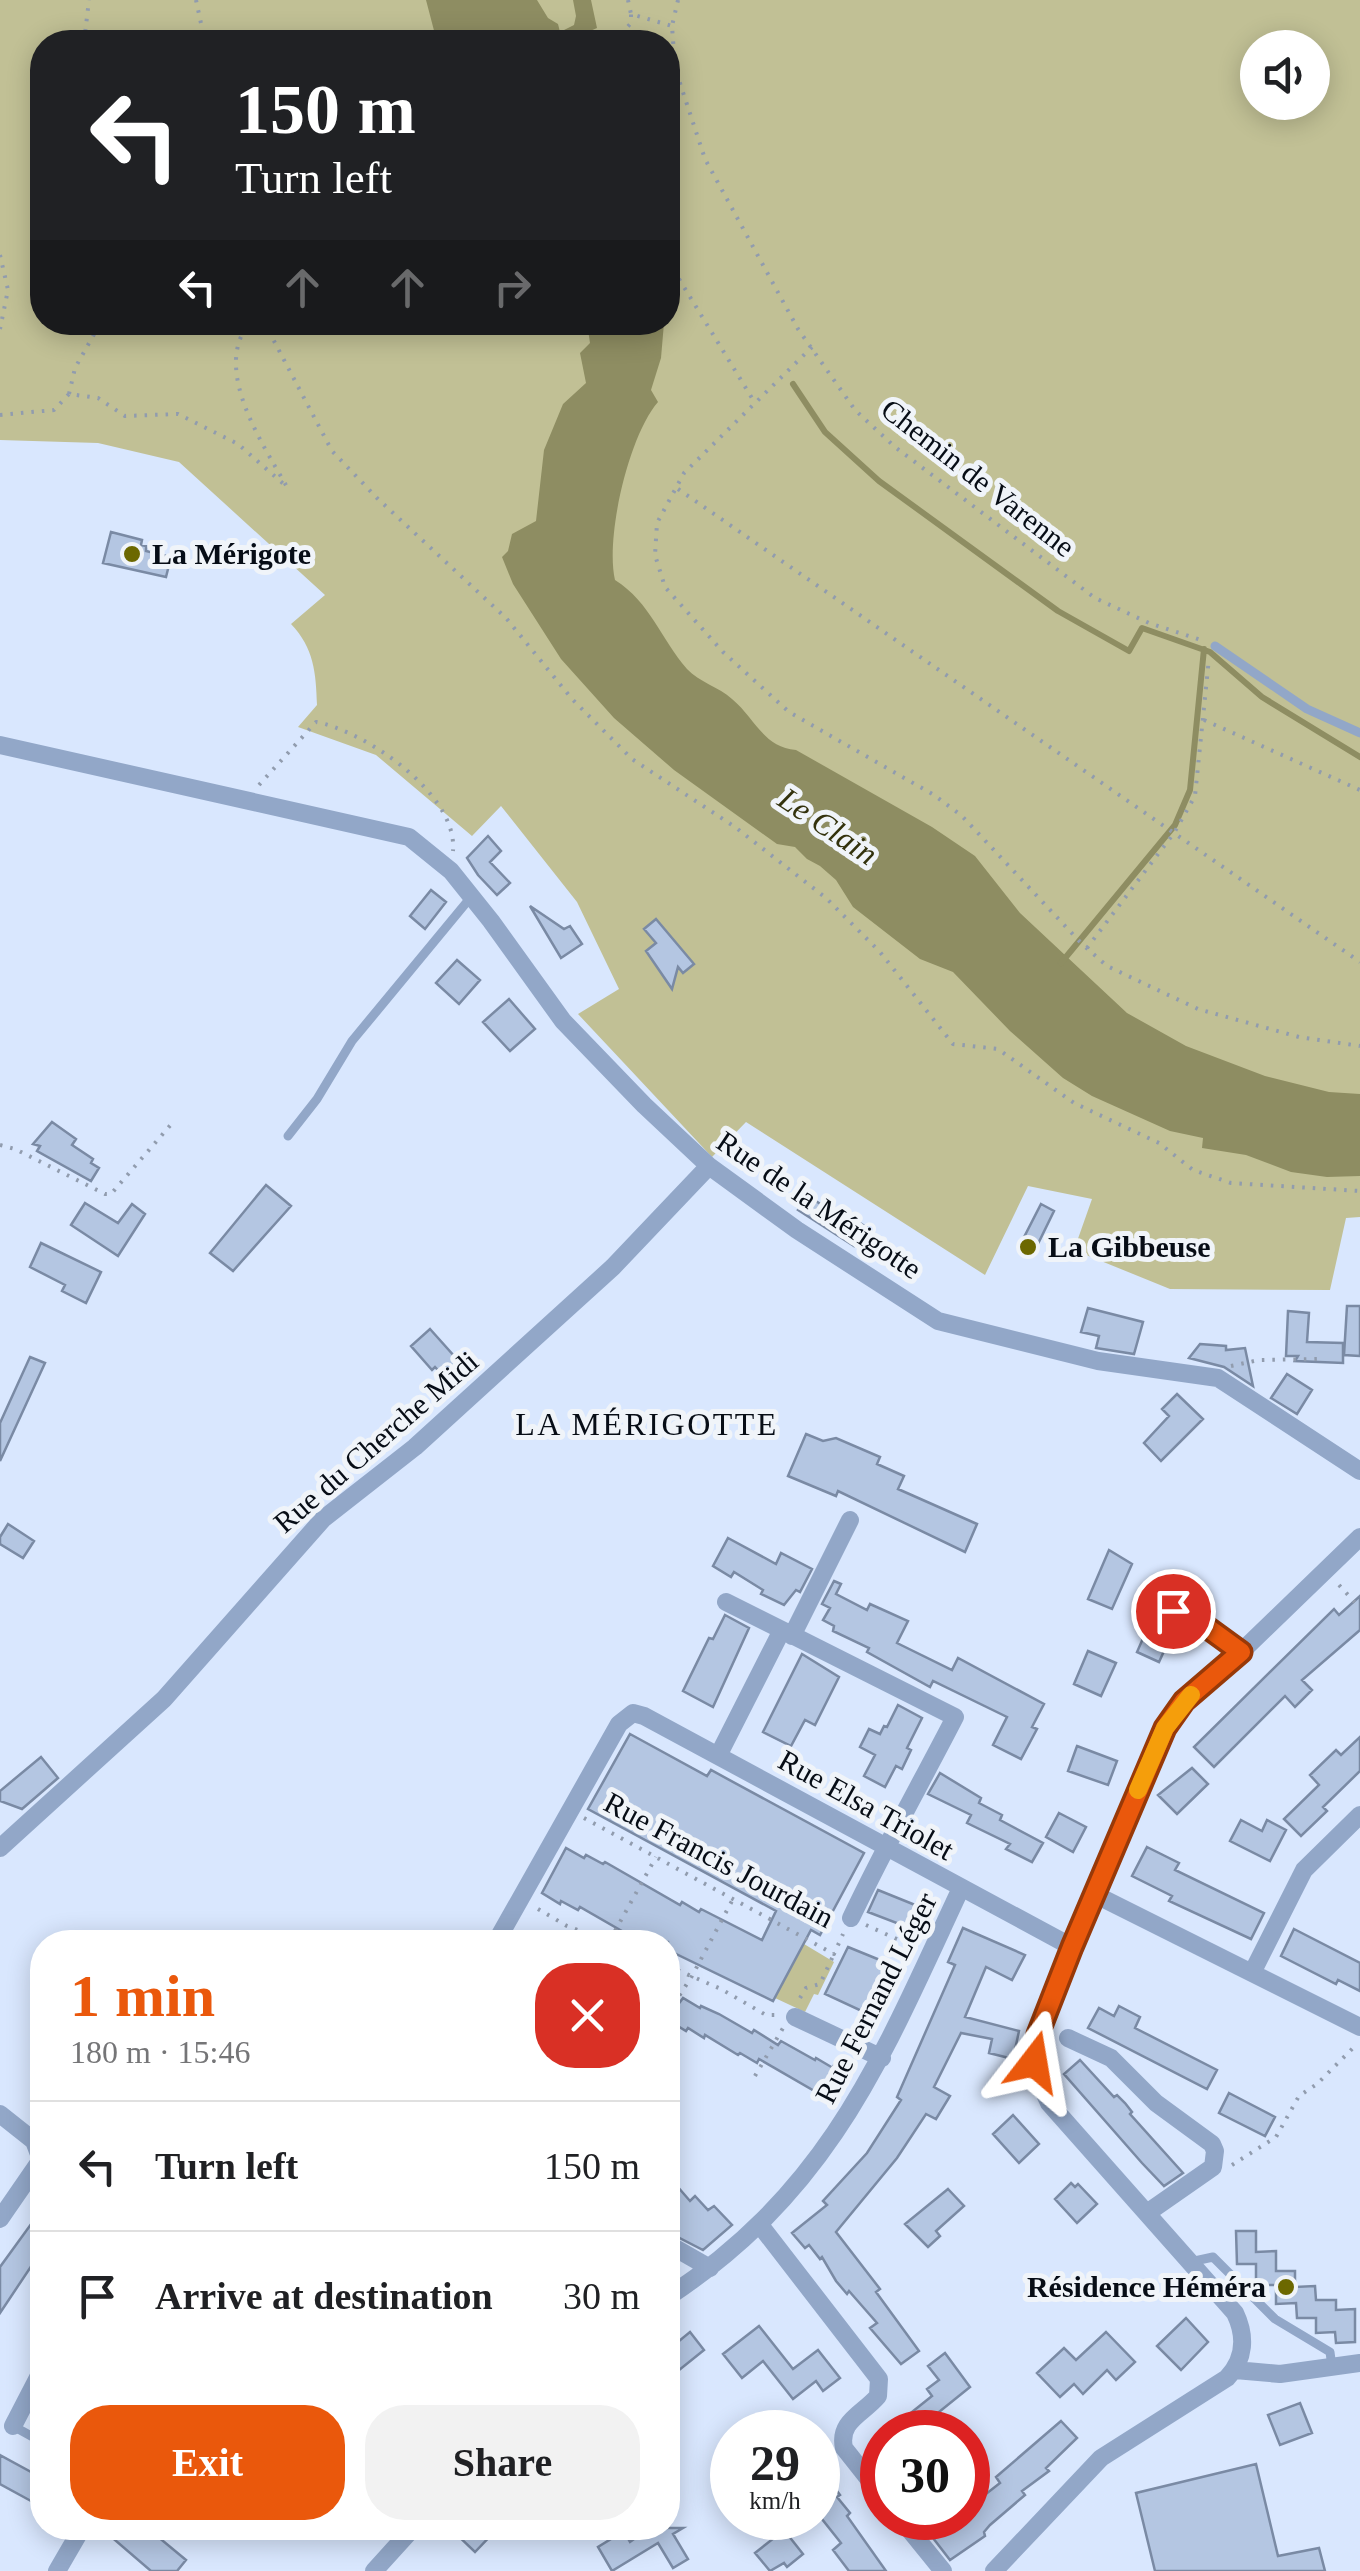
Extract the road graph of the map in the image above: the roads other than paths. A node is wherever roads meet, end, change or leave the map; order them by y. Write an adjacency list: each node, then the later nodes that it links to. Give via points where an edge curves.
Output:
1 (1212, 650): 2 (lane)
2 (1360, 733)
3 (0, 745): 4 (street, Rue de la Mérigotte, via 409,837)
4 (471, 897): 5 (lane, via 352,1041); 6 (street, Rue de la Mérigotte, via 563,1022)
5 (288, 1136)
6 (708, 1166): 7 (street, Rue de la Mérigotte, via 938,1322 1098,1361 1218,1378); 17 (street, Rue du Cherche Midi, via 613,1267 324,1518 164,1699)
7 (1360, 1471)
8 (850, 1520): 12 (street)
9 (1360, 1537): 13 (street)
10 (726, 1602): 12 (street)
11 (1173, 1611): 13 (lane)
12 (787, 1633): 14 (street); 16 (street, via 954,1717)
13 (1241, 1652): 19 (street, via 1174,1714)
14 (718, 1756): 16 (street, Rue Elsa Triolet); 21 (street, Rue Elsa Triolet, via 644,1716 633,1713 619,1724)
15 (1360, 1815): 23 (street, via 1304,1870)
16 (885, 1846): 18 (street, Rue Elsa Triolet); 20 (street)
17 (0, 1848)
18 (961, 1888): 22 (street, Rue Elsa Triolet); 27 (street, Rue Fernand Léger, via 922,1951)
19 (1094, 1894): 22 (street); 23 (street)
20 (851, 1918)
21 (503, 1930)
22 (1072, 1947): 31 (street, via 1038,2034 1035,2072 1049,2102)
23 (1252, 1973): 25 (street)
24 (792, 2016): 27 (street)
25 (1360, 2027)
26 (1068, 2038): 31 (street, via 1110,2058 1215,2151 1213,2167)
27 (882, 2058): 33 (street, Rue Fernand Léger, via 822,2156)
28 (0, 2114): 29 (street)
29 (30, 2138)
30 (30, 2177): 32 (street)
31 (1147, 2213): 35 (street)
32 (0, 2218)
33 (760, 2225): 36 (street, Rue Fernand Léger); 42 (street, via 879,2378 878,2396)
34 (680, 2251): 36 (street)
35 (1190, 2262): 39 (lane, via 1213,2257 1275,2318 1330,2352); 40 (street, via 1240,2323)
36 (710, 2268): 37 (street, Rue Fernand Léger)
37 (680, 2289)
38 (1360, 2363): 39 (street)
39 (1332, 2367): 40 (street, via 1280,2374)
40 (1235, 2370): 53 (street, via 1100,2458)
41 (30, 2393): 44 (street)
42 (862, 2410)
43 (860, 2412): 46 (street, via 842,2439)
44 (13, 2426): 45 (lane)
45 (30, 2435)
46 (860, 2468)
47 (75, 2540): 50 (street)
48 (402, 2540): 51 (street)
49 (918, 2540): 52 (street)
50 (57, 2571)
51 (374, 2571)
52 (944, 2571)
53 (994, 2571)

